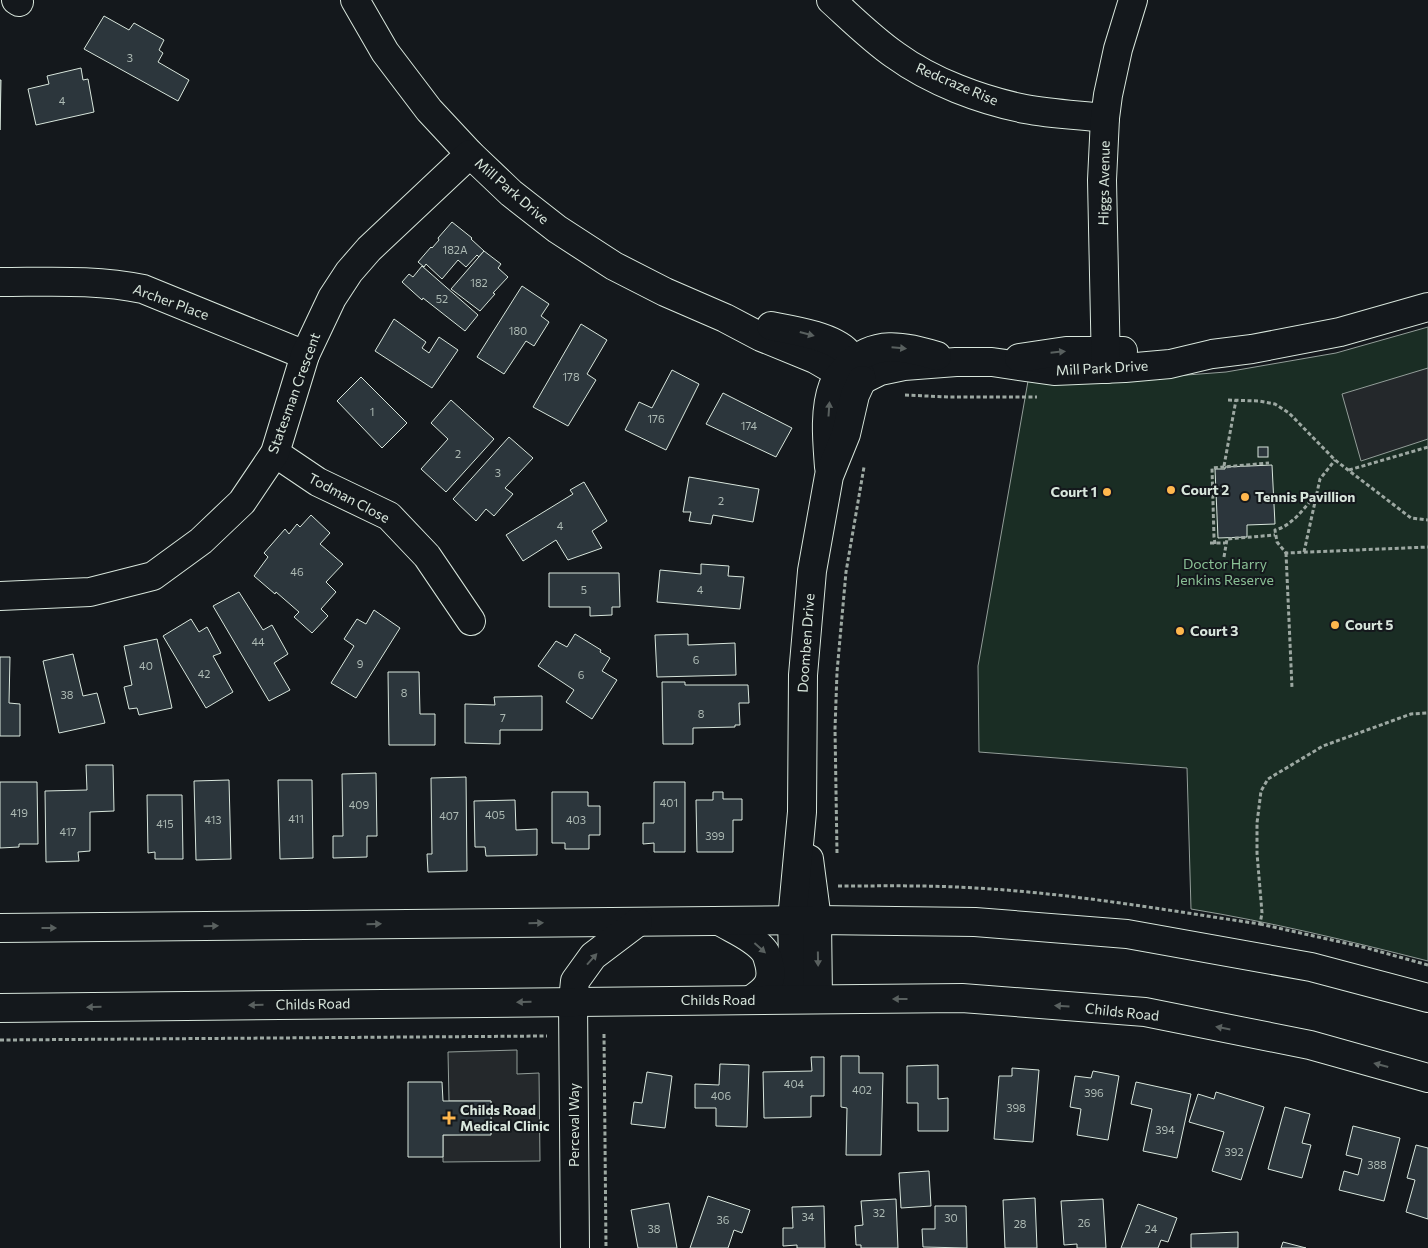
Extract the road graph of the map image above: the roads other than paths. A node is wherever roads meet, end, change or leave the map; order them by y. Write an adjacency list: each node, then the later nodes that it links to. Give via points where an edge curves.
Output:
1 (355, 0): 5 (street, Mill Park Drive, via 385,52 429,110)
2 (831, 0): 4 (street, Redcraze Rise, via 896,56 953,86 1008,106)
3 (1133, 0): 4 (street, Higgs Avenue, via 1118,50)
4 (1106, 118): 9 (street, Higgs Avenue, via 1102,180)
5 (470, 154): 8 (street, Statesman Crescent, via 369,248 349,272 332,298); 10 (street, Mill Park Drive, via 511,193 557,229 614,266 725,318 808,334 830,342 846,351)
6 (0, 282): 8 (street, Archer Place, via 91,282 142,289)
7 (1428, 307): 9 (street, Mill Park Drive, via 1340,332 1170,364)
8 (305, 355): 11 (street, Statesman Crescent)
9 (1106, 360): 10 (street, Mill Park Drive, via 1054,372 992,362)
10 (852, 371): 14 (street, Doomben Drive, via 855,395 846,434 829,476 812,572 806,630 802,812)
11 (275, 453): 12 (street, Statesman Crescent, via 242,502 202,541 153,576 90,592); 13 (street, Todman Close, via 318,482 389,516 428,556)
12 (0, 596)
13 (471, 621)
14 (804, 920): 15 (street); 18 (street, via 975,922 1127,934 1311,967); 20 (street, Doomben Drive)
15 (719, 921): 16 (street); 19 (street, one-way to 19, via 750,939 766,953 770,968 769,984)
16 (638, 922): 17 (street, one-way to 16); 21 (street, Perceval Way, one-way to 16, via 575,981 593,956)
17 (0, 928)
18 (1428, 998)
19 (752, 999): 20 (street, Childs Road); 21 (street, Childs Road)
20 (806, 999): 23 (street, Childs Road, one-way to 20, via 1310,1045 1145,1012 962,998)
21 (573, 1001): 22 (street, Childs Road, one-way to 22); 24 (street, Perceval Way)
22 (0, 1008)
23 (1428, 1078)
24 (575, 1248)

